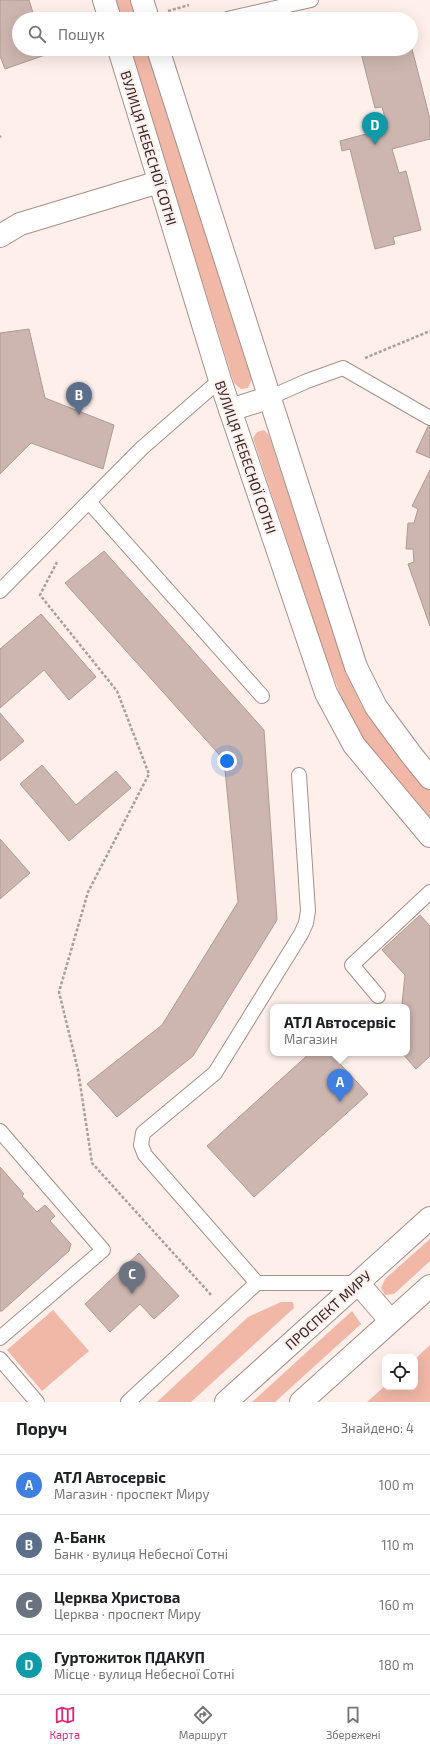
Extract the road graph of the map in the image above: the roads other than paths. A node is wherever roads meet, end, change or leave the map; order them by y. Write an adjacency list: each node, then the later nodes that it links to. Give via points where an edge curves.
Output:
1 (104, 0): 4 (street)
2 (142, 0): 5 (street)
3 (311, 0): 6 (lane)
4 (108, 12)
5 (155, 12)
6 (258, 12)
7 (121, 56): 9 (street, ВУЛИЦЯ НЕБЕСНОЇ СОТНІ)
8 (160, 56): 12 (street)
9 (159, 182): 10 (street, via 20,224); 11 (street, ВУЛИЦЯ НЕБЕСНОЇ СОТНІ)
10 (0, 236)
11 (220, 380): 13 (street, ВУЛИЦЯ НЕБЕСНОЇ СОТНІ); 15 (lane, via 142,448)
12 (271, 397): 13 (street); 14 (lane, via 343,368); 19 (street, via 356,667 376,706)
13 (230, 410): 20 (street, ВУЛИЦЯ НЕБЕСНОЇ СОТНІ, via 326,693 354,745)
14 (430, 418)
15 (89, 502): 16 (lane); 17 (lane)
16 (0, 591)
17 (262, 696)
18 (300, 775): 25 (lane, via 308,911 306,923 215,1073 143,1133 140,1145 145,1155)
19 (430, 778)
20 (430, 836)
21 (430, 892): 22 (lane, via 352,965)
22 (378, 996)
23 (0, 1131): 29 (lane, via 103,1250)
24 (430, 1218): 26 (street, ПРОСПЕКТ МИРУ)
25 (257, 1283): 26 (lane); 32 (lane)
26 (358, 1283): 28 (street); 33 (street, ПРОСПЕКТ МИРУ)
27 (430, 1286): 28 (street)
28 (390, 1320): 34 (street)
29 (0, 1338)
30 (0, 1359): 31 (lane)
31 (37, 1402)
32 (128, 1402)
33 (226, 1402)
34 (301, 1402)

